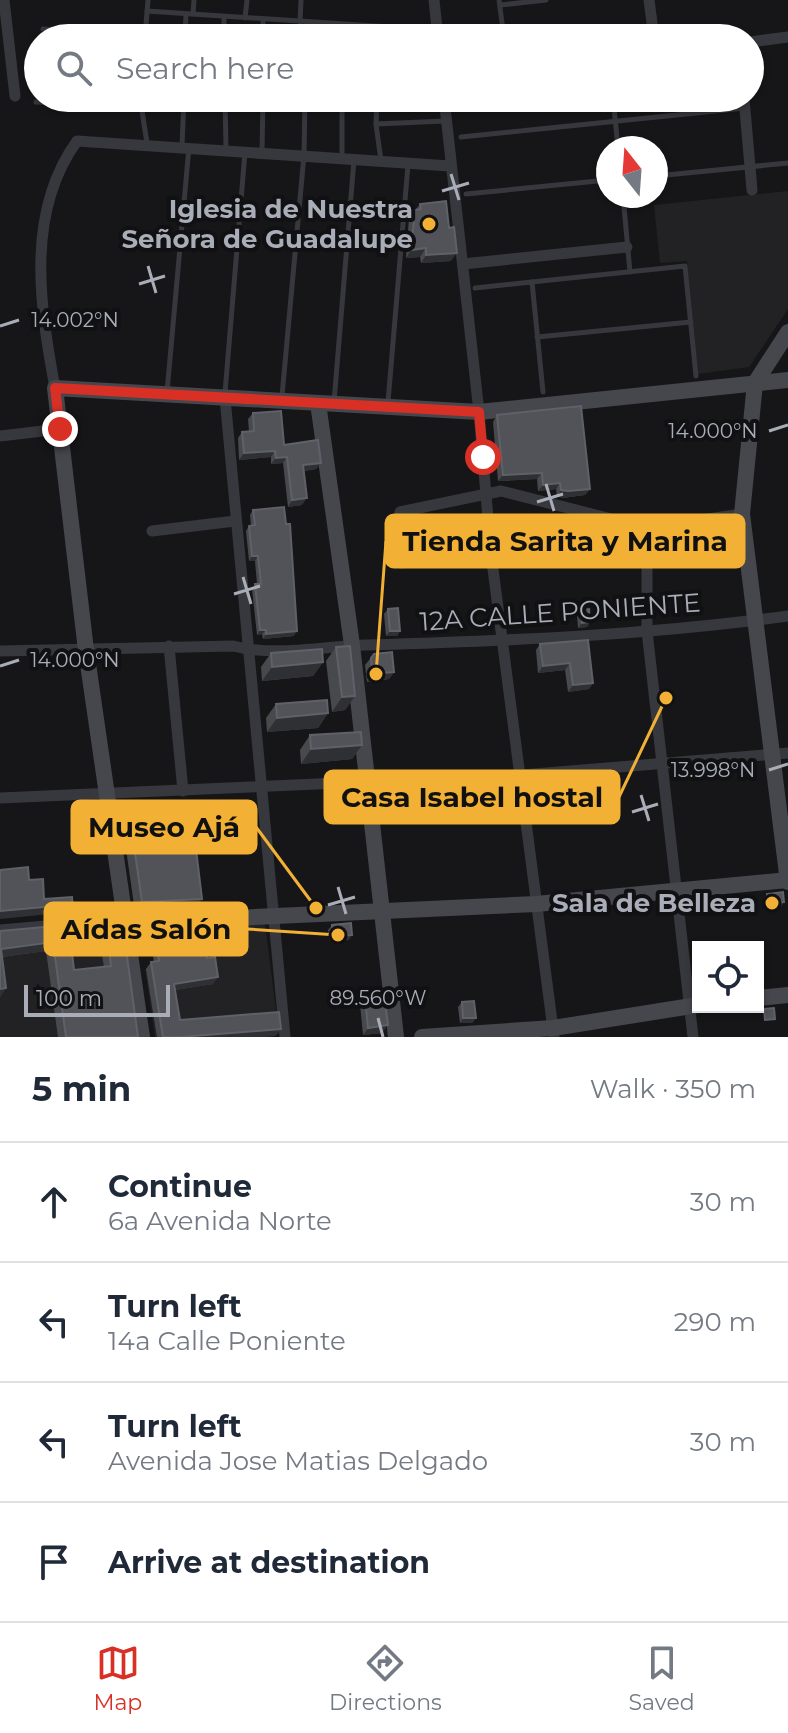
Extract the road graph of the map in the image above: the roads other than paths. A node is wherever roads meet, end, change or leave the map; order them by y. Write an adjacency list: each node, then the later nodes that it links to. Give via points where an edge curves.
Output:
1 (4, 0): 28 (street)
2 (138, 0): 3 (lane)
3 (148, 0): 11 (lane)
4 (194, 0): 12 (lane)
5 (247, 0): 14 (lane)
6 (301, 0): 16 (lane)
7 (434, 0): 23 (street)
8 (546, 0): 10 (lane)
9 (649, 0): 25 (street)
10 (499, 2): 24 (lane)
11 (147, 11): 12 (lane); 18 (lane)
12 (189, 14): 13 (lane); 19 (lane)
13 (224, 17): 14 (lane); 20 (lane)
14 (245, 18): 15 (lane)
15 (263, 20): 16 (lane); 21 (lane)
16 (300, 22): 17 (lane)
17 (307, 23): 22 (lane)
18 (146, 24)
19 (187, 24)
20 (224, 24)
21 (263, 24)
22 (324, 24)
23 (437, 24)
24 (502, 24)
25 (652, 24)
26 (788, 37): 27 (street)
27 (764, 40)
28 (13, 70): 29 (street); 30 (street)
29 (0, 72)
30 (15, 96)
31 (140, 112): 47 (lane)
32 (185, 112): 48 (lane)
33 (225, 112): 49 (lane)
34 (263, 112): 51 (lane)
35 (305, 112): 52 (lane)
36 (343, 112): 53 (lane)
37 (376, 112): 44 (lane)
38 (445, 112): 42 (street)
39 (615, 112): 43 (lane)
40 (684, 112): 43 (lane)
41 (746, 112): 58 (street)
42 (446, 121): 44 (lane); 57 (street)
43 (616, 122): 45 (lane); 46 (lane)
44 (376, 124): 54 (lane)
45 (617, 136)
46 (461, 137)
47 (147, 143): 48 (street); 75 (street, via 77,141 53,183 42,218 44,327)
48 (186, 146): 49 (street); 77 (lane)
49 (226, 149): 50 (street)
50 (245, 151): 51 (street); 78 (lane)
51 (262, 152): 52 (street)
52 (304, 155): 53 (street); 79 (lane)
53 (348, 159): 54 (street); 80 (lane)
54 (381, 162): 56 (street)
55 (788, 163): 58 (lane)
56 (408, 164): 57 (street); 81 (lane)
57 (450, 166): 65 (street)
58 (750, 167): 59 (lane); 61 (street)
59 (668, 175)
60 (596, 181): 62 (lane)
61 (752, 190)
62 (466, 194)
63 (624, 208): 64 (lane)
64 (627, 247): 65 (street); 66 (lane)
65 (463, 264): 82 (street)
66 (630, 272): 67 (lane); 69 (lane, via 685,266)
67 (532, 282): 68 (lane); 71 (lane)
68 (475, 288)
69 (691, 322): 71 (lane); 72 (lane)
70 (788, 332): 74 (street)
71 (537, 337): 76 (lane)
72 (696, 376)
73 (788, 380): 74 (street)
74 (755, 383): 82 (street); 87 (street)
75 (55, 388): 77 (street); 83 (street)
76 (543, 392)
77 (166, 394): 78 (street)
78 (225, 398): 79 (street); 88 (street)
79 (281, 401): 80 (street)
80 (326, 403): 81 (street); 97 (street)
81 (388, 407): 82 (street)
82 (479, 412): 85 (street)
83 (60, 429): 84 (street); 99 (street)
84 (0, 436)
85 (487, 493): 86 (street); 89 (street, via 511,492); 91 (street)
86 (400, 512)
87 (742, 514): 89 (street); 94 (street)
88 (235, 521): 90 (street); 100 (street)
89 (647, 528): 95 (street)
90 (152, 531)
91 (491, 554): 92 (street); 96 (street)
92 (402, 563)
93 (788, 616): 94 (street, 12A CALLE PONIENTE)
94 (756, 621): 95 (street, 12A CALLE PONIENTE); 102 (street)
95 (647, 631): 96 (street, 12A CALLE PONIENTE); 103 (street)
96 (503, 642): 97 (street, 12A CALLE PONIENTE); 104 (street)
97 (352, 645): 100 (street, 12A CALLE PONIENTE); 105 (street)
98 (169, 646): 99 (street, 12A CALLE PONIENTE); 100 (street, 12A CALLE PONIENTE); 107 (street)
99 (86, 650): 101 (street, 12A CALLE PONIENTE); 108 (street)
100 (249, 650): 106 (street)
101 (0, 651)
102 (781, 753): 103 (street); 110 (street)
103 (662, 765): 104 (street); 111 (street)
104 (522, 775): 105 (street); 112 (street)
105 (368, 780): 106 (street); 113 (street)
106 (262, 785): 107 (street); 114 (street)
107 (183, 791): 108 (street)
108 (106, 793): 109 (street); 115 (street)
109 (0, 798)
110 (788, 881): 111 (street)
111 (677, 892): 112 (street); 117 (street)
112 (536, 904): 113 (street); 122 (street)
113 (380, 914): 114 (street); 125 (street)
114 (274, 915): 115 (street); 124 (street, via 278,1013)
115 (126, 923): 116 (street); 123 (street)
116 (0, 930)
117 (692, 993)
118 (788, 995): 119 (street)
119 (764, 997)
120 (692, 1006): 122 (street)
121 (694, 1013): 127 (street)
122 (553, 1032): 126 (street)
123 (142, 1037)
124 (285, 1037)
125 (396, 1037)
126 (422, 1037)
127 (693, 1037)

